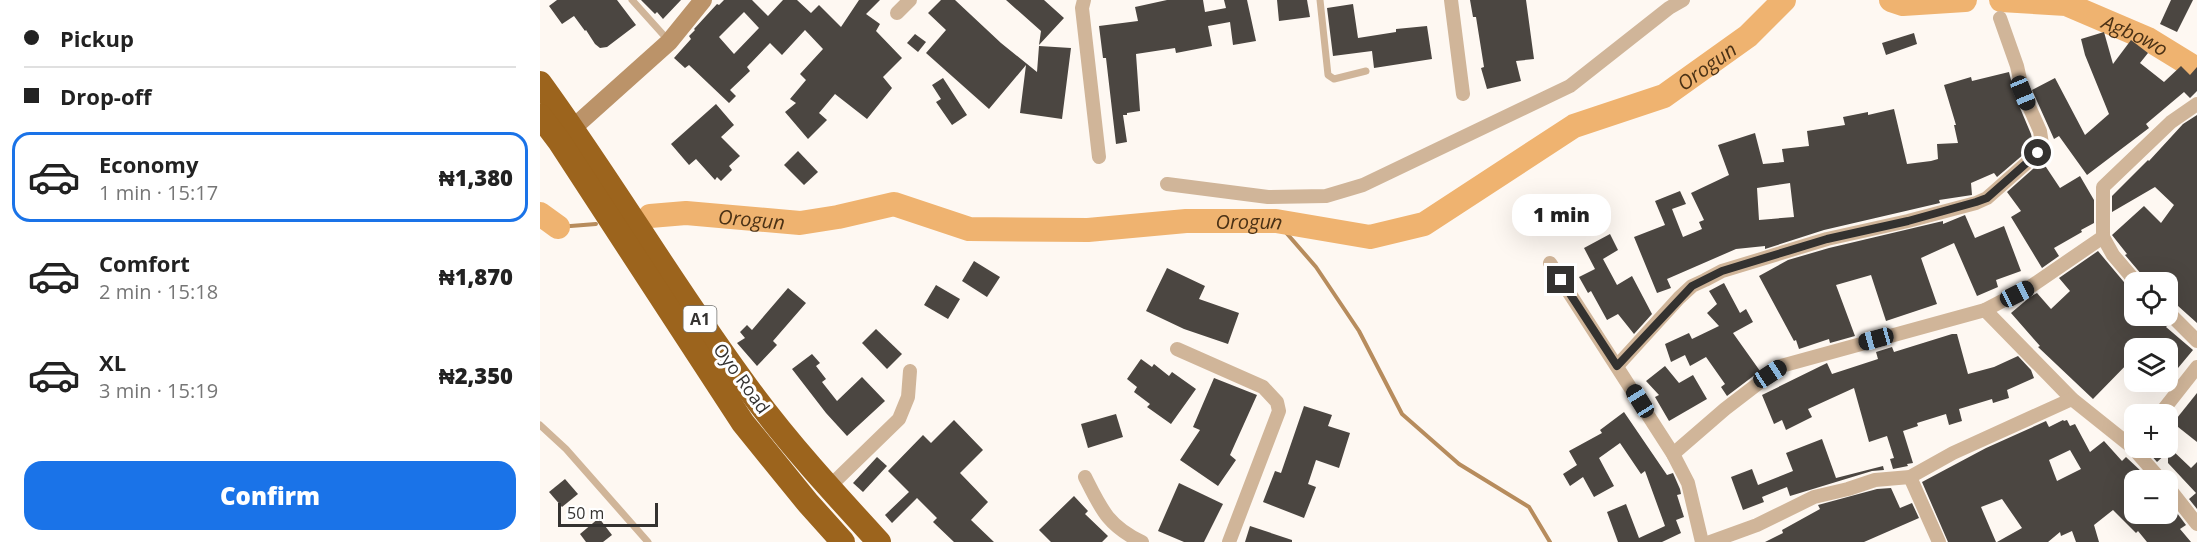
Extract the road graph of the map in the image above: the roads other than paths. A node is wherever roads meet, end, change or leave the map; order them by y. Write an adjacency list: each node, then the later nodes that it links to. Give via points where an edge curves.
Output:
1 (632, 0): 10 (lane)
2 (703, 0): 10 (main road)
3 (910, 0): 8 (street)
4 (1084, 0): 17 (street)
5 (1320, 0): 11 (lane, via 1328,75 1334,79)
6 (1451, 0): 13 (street)
7 (1683, 0): 18 (street, via 1570,86 1363,185 1326,196 1268,197)
8 (897, 13)
9 (2000, 18): 26 (street, via 2023,93 2040,131 2042,144 2038,153 1987,198 1827,239 1722,271 1692,286)
10 (669, 42): 16 (main road)
11 (1366, 71)
12 (540, 82): 16 (highway, Oyo Road / A1)
13 (1463, 94)
14 (2197, 104): 19 (street, via 2171,122 2104,184)
15 (540, 116): 16 (highway, Oyo Road / A1)
16 (566, 134): 34 (highway, Oyo Road / A1, via 743,423)
17 (1099, 157)
18 (1167, 184)
19 (2103, 237): 21 (street); 22 (street, via 2033,285)
20 (1550, 263): 26 (street)
21 (2127, 272)
22 (1985, 310): 29 (street); 33 (street, via 1781,366)
23 (2178, 322): 24 (street)
24 (2197, 341)
25 (1176, 349): 46 (street, via 1263,387 1277,402 1279,411 1274,428)
26 (1617, 366): 33 (street)
27 (2197, 367): 30 (street)
28 (910, 371): 39 (street, via 908,397 899,419)
29 (2072, 399): 32 (street); 38 (street)
30 (2168, 404)
31 (540, 425): 42 (lane)
32 (2124, 439)
33 (1673, 454): 47 (street, via 1688,483)
34 (784, 455): 39 (highway, Oyo Road / A1); 43 (highway, Oyo Road / A1, via 808,503)
35 (2143, 458): 36 (street)
36 (2153, 470)
37 (1085, 477): 45 (street, via 1102,513 1127,535)
38 (1910, 477): 48 (street, via 1875,480 1814,497 1757,525); 49 (street)
39 (828, 488): 44 (highway, Oyo Road / A1)
40 (2178, 500): 41 (street)
41 (2197, 524)
42 (648, 542)
43 (843, 542)
44 (879, 542)
45 (1142, 542)
46 (1229, 542)
47 (1702, 542)
48 (1710, 542)
49 (1939, 542)

